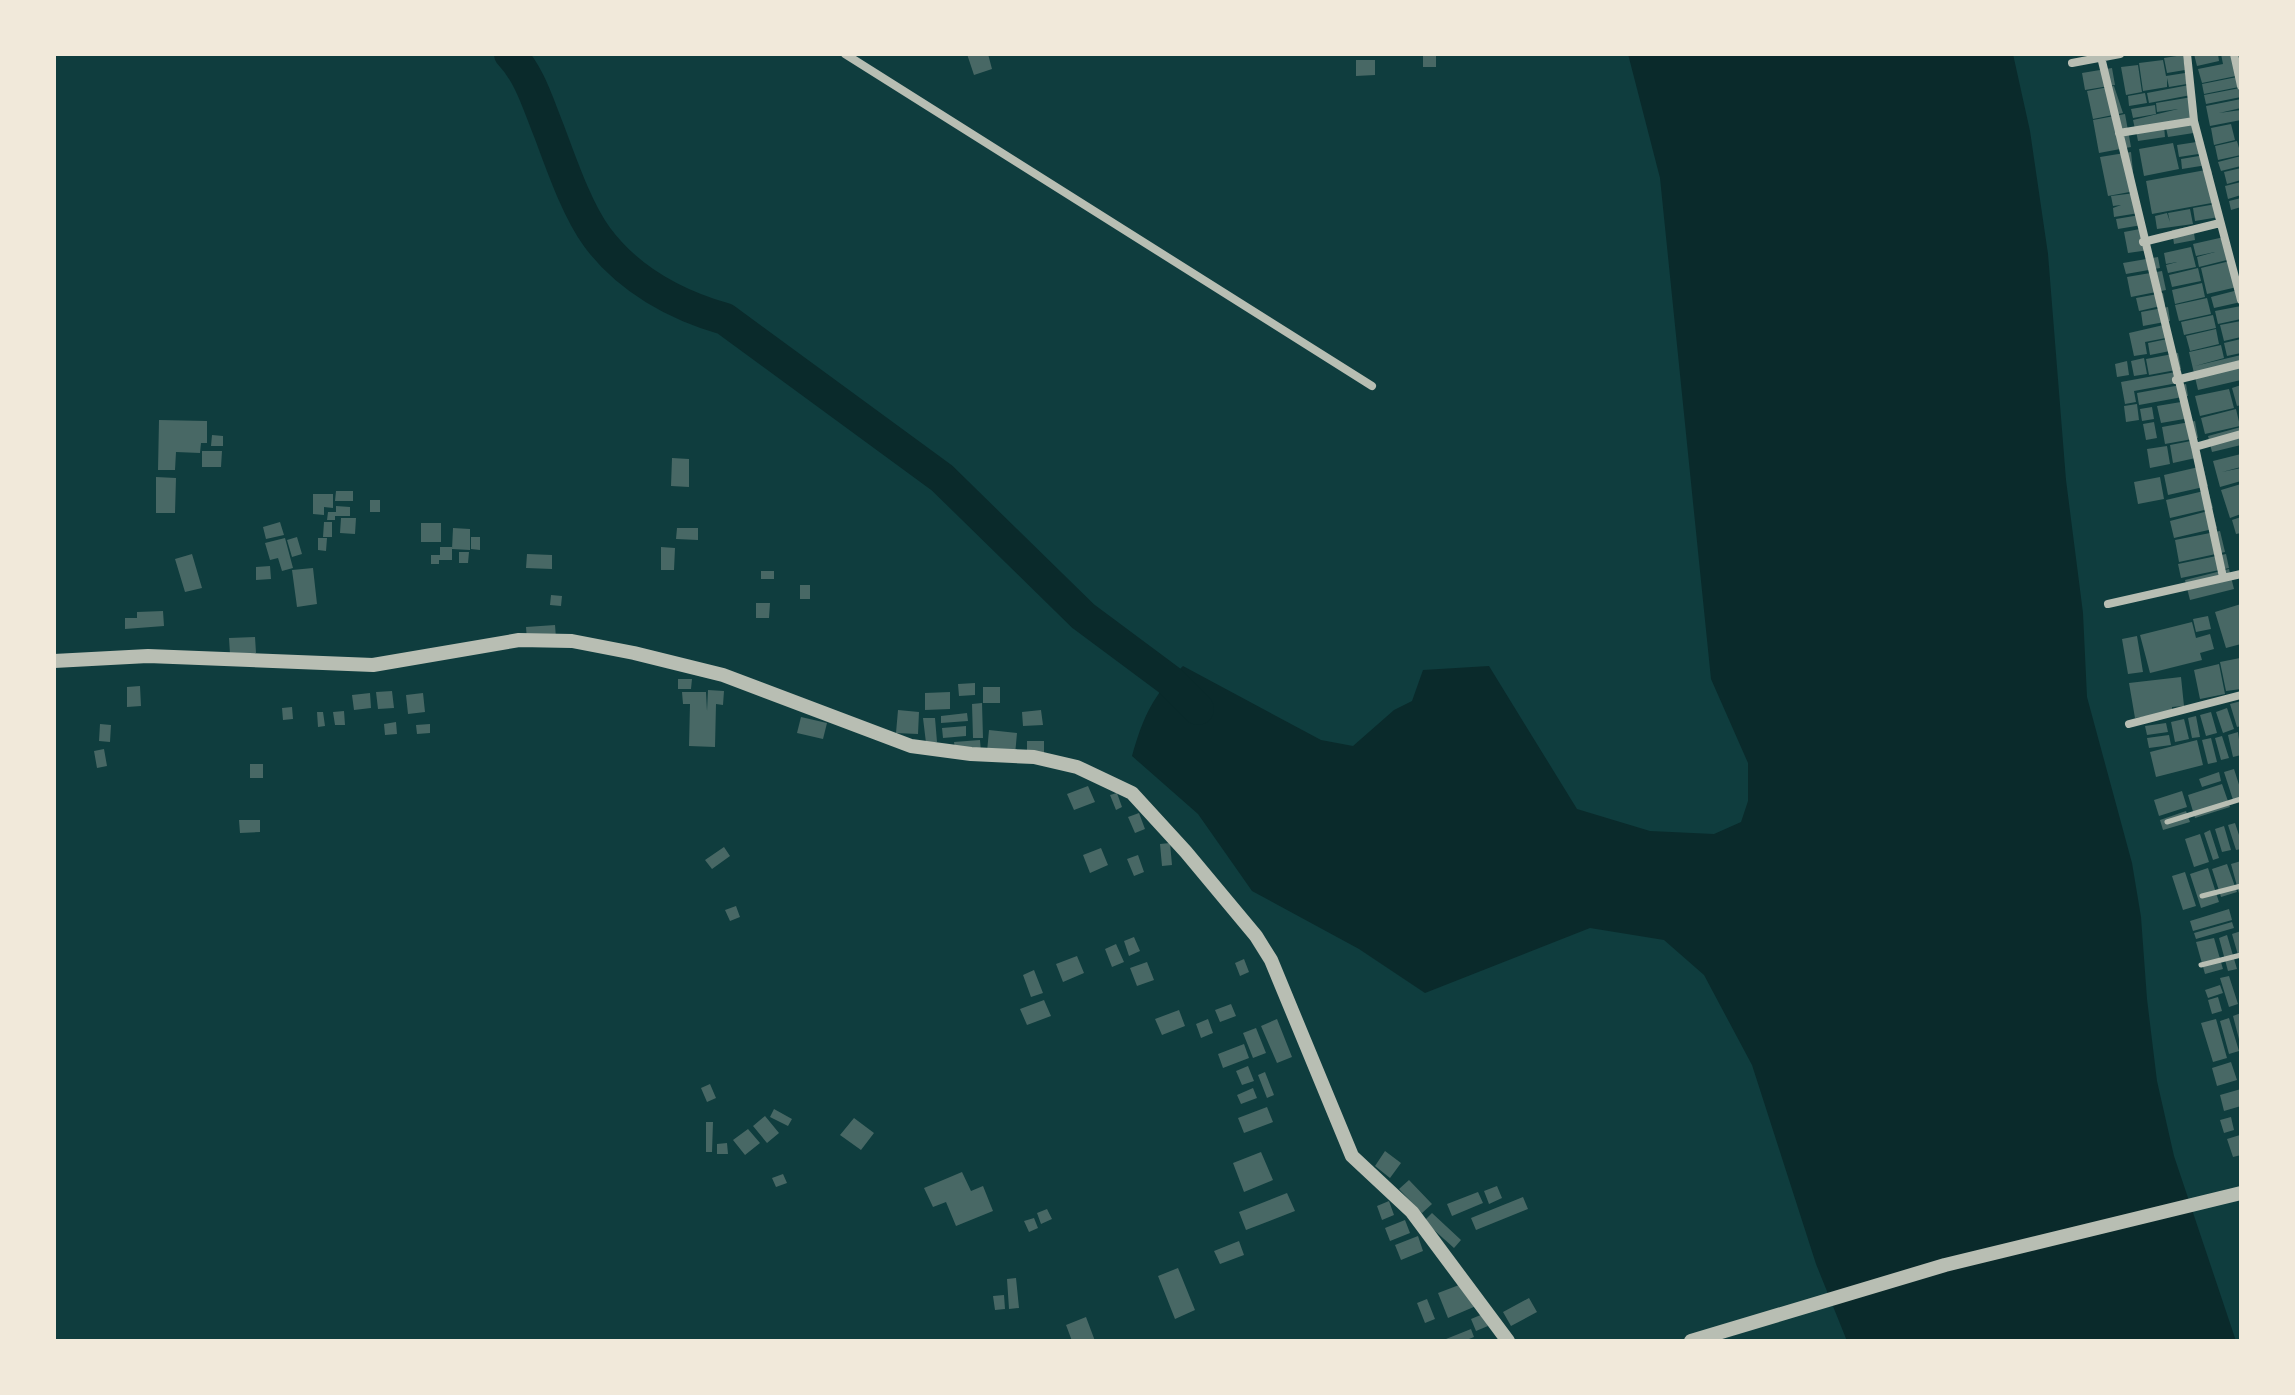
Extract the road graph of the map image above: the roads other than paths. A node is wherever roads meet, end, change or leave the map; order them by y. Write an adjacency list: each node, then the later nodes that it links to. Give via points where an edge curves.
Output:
1 (845, 54): 15 (street)
2 (2120, 54): 5 (street)
3 (2187, 54): 8 (street)
4 (2234, 54): 7 (street)
5 (2101, 57): 6 (street); 9 (street)
6 (2072, 63)
7 (2241, 86)
8 (2194, 121): 9 (street); 10 (street)
9 (2119, 133): 11 (street)
10 (2220, 223): 11 (street); 12 (street)
11 (2143, 242): 14 (street)
12 (2241, 300)
13 (2241, 364): 14 (street)
14 (2176, 380): 17 (street)
15 (1372, 386)
16 (2241, 434): 17 (street)
17 (2195, 447): 19 (street)
18 (2241, 574): 19 (street)
19 (2223, 577): 20 (street)
20 (2108, 604)
21 (54, 661): 31 (street, via 148,656 373,665 519,640 572,641 723,675 911,746 1034,757 1101,778 1132,793 1256,936 1271,960 1352,1156 1412,1212)
22 (2241, 695): 23 (street)
23 (2129, 724)
24 (2241, 799): 25 (lane)
25 (2167, 822)
26 (2241, 886): 27 (lane)
27 (2202, 896)
28 (2241, 955): 29 (lane)
29 (2201, 965)
30 (2241, 1193): 32 (street, via 1945,1265)
31 (1508, 1341)
32 (1691, 1341)

